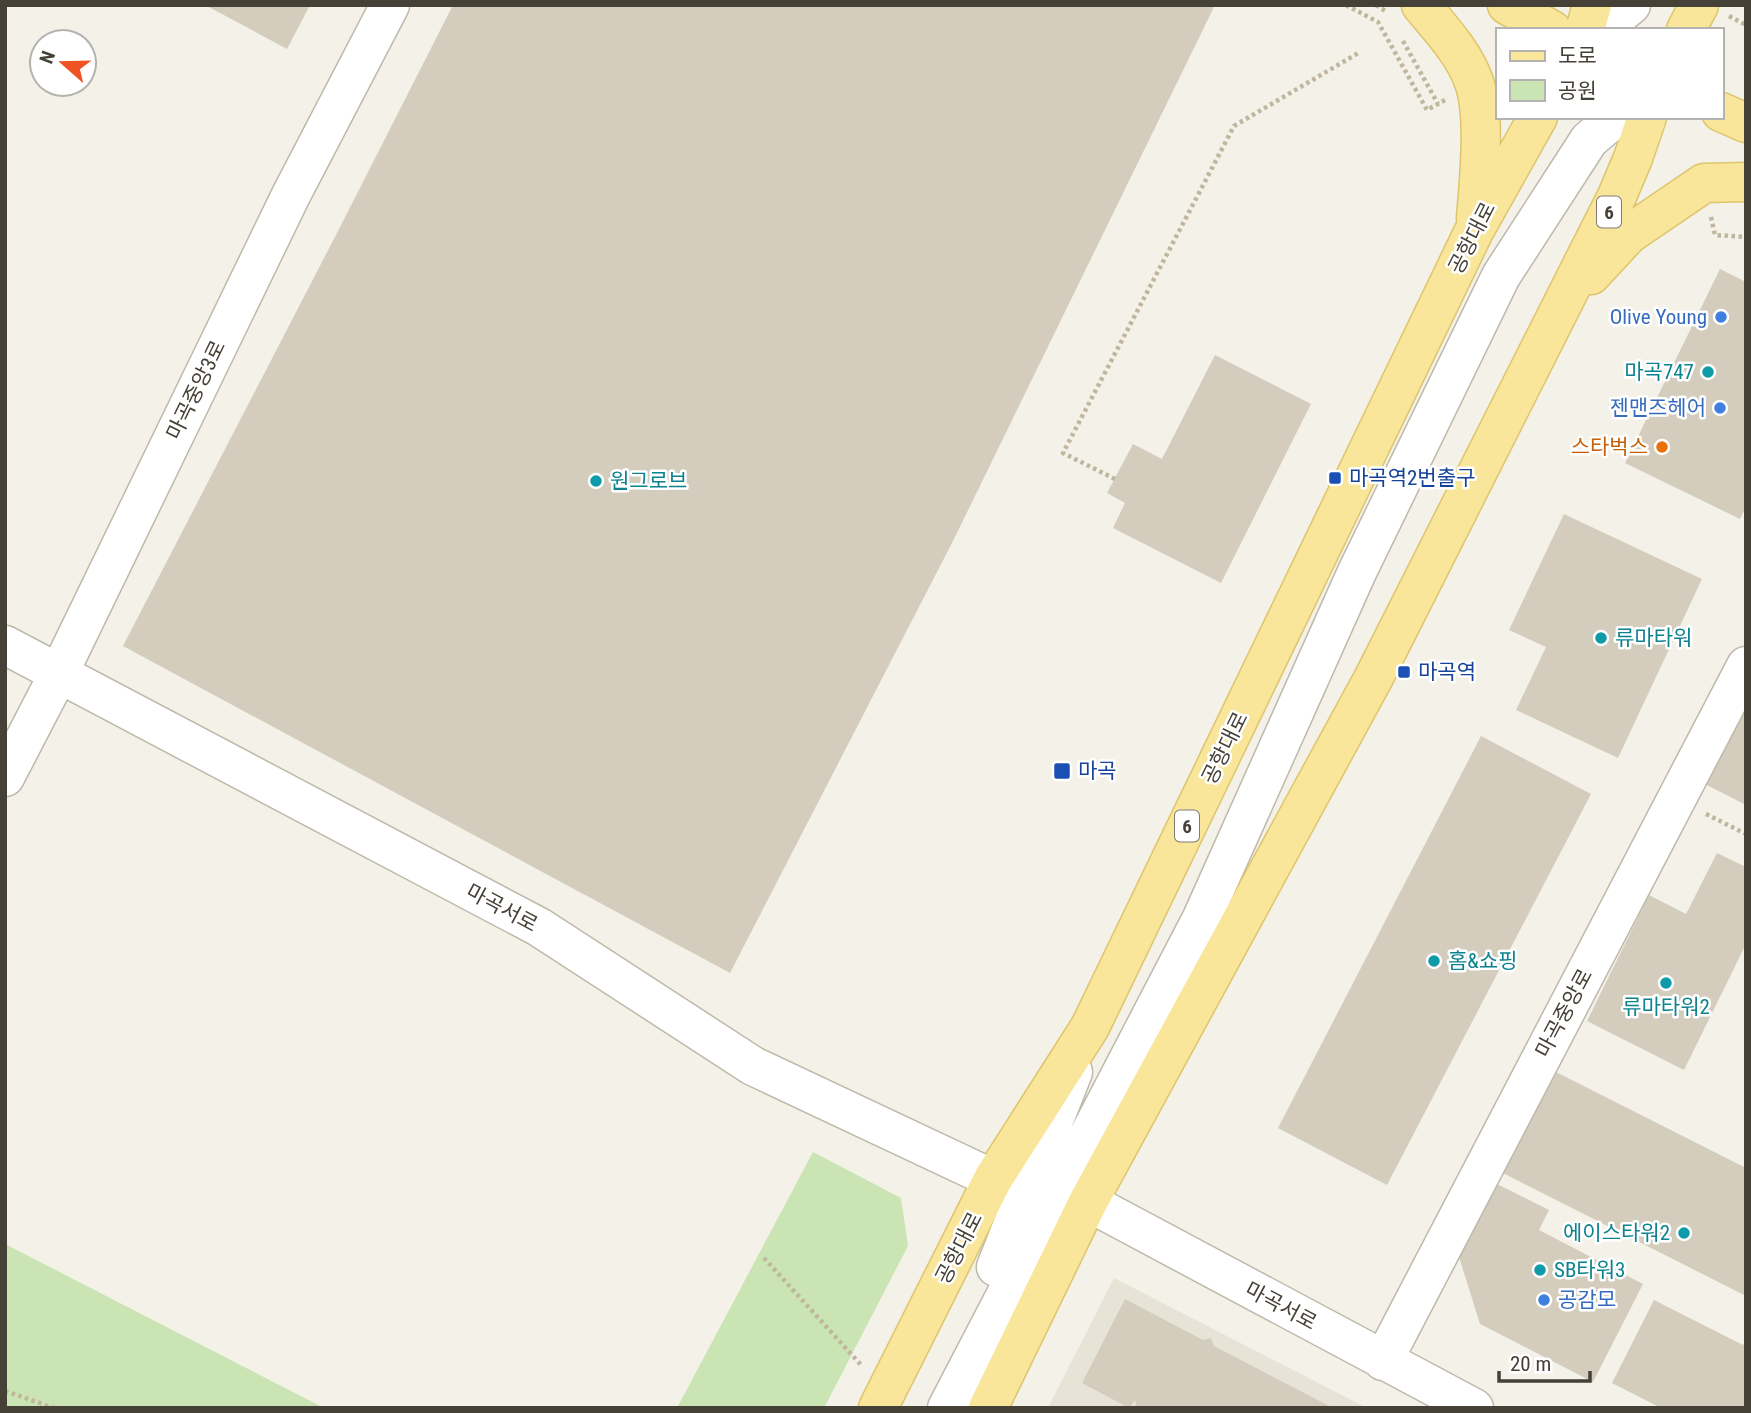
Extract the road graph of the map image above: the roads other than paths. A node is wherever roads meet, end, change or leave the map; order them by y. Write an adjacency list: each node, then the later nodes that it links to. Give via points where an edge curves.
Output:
1 (390, 5): 21 (street, 마곡중앙3로, via 291,195)
2 (1507, 5): 7 (main road)
3 (1592, 5): 8 (main road)
4 (1631, 5): 9 (street)
5 (1699, 5): 10 (main road)
6 (1404, 20): 17 (main road, via 1463,60 1475,83 1480,117)
7 (1548, 28)
8 (1586, 28)
9 (1602, 28)
10 (1687, 28)
11 (1723, 113): 15 (main road)
12 (1537, 119): 17 (main road, 공항대로 / 6)
13 (1614, 119): 29 (street, via 1589,140 1501,276 1357,572 1202,918)
14 (1646, 119): 18 (main road, 6, via 1617,196)
15 (1746, 123)
16 (1746, 181): 18 (main road, via 1704,183 1629,234)
17 (1474, 231): 23 (main road, 공항대로 / 6)
18 (1563, 304): 25 (main road, 6, via 1373,679)
19 (5, 645): 21 (street, 마곡서로)
20 (1746, 666): 26 (street, 마곡중앙로)
21 (59, 673): 22 (street, 마곡중앙3로); 24 (street, 마곡서로, via 539,927 753,1066)
22 (5, 777)
23 (1090, 1027): 24 (main road, 공항대로 / 6); 28 (street, via 979,1311)
24 (993, 1180): 27 (main road, 공항대로 / 6)
25 (1088, 1202): 26 (street, 마곡서로); 30 (main road, 6)
26 (1383, 1361): 31 (street, 마곡서로)
27 (882, 1400)
28 (928, 1408)
29 (947, 1408)
30 (988, 1408)
31 (1474, 1408)

